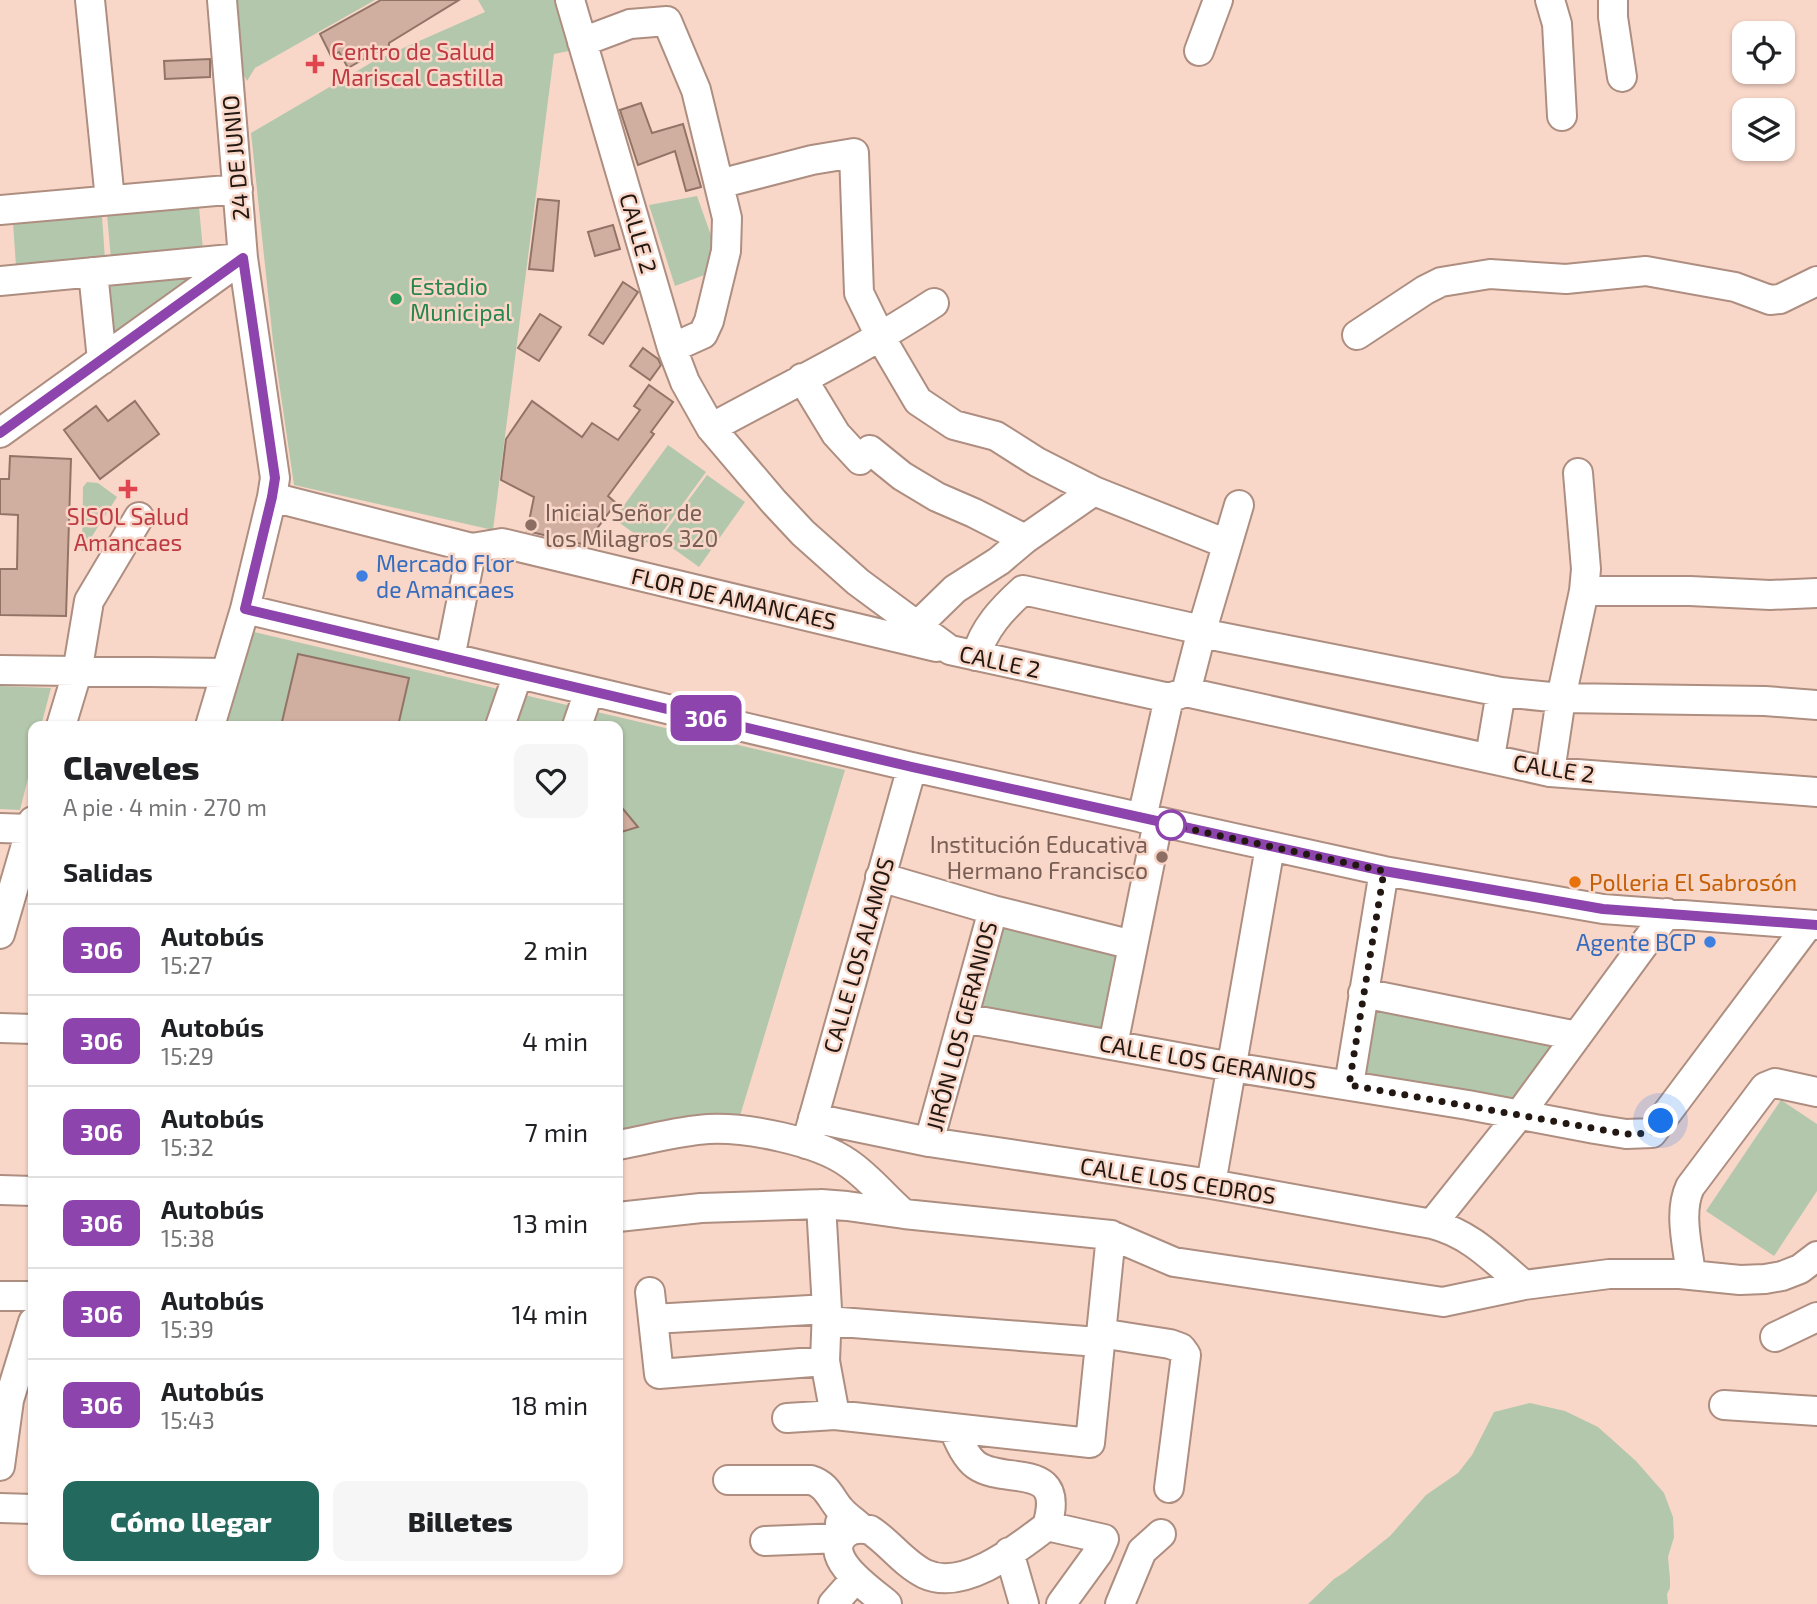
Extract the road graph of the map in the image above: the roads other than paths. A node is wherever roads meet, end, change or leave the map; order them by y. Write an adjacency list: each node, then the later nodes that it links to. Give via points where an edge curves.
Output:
1 (90, 0): 13 (street)
2 (222, 0): 12 (street, 24 DE JUNIO)
3 (570, 0): 7 (street, CALLE 2)
4 (1218, 0): 8 (street)
5 (1550, 0): 10 (street, via 1558,24)
6 (1613, 0): 9 (street)
7 (582, 42): 11 (street, via 630,24 667,21 696,90); 22 (street, CALLE 2)
8 (1199, 51)
9 (1622, 77)
10 (1562, 116)
11 (719, 184): 21 (street, via 854,153 859,293); 22 (street, via 727,218 726,251 709,321 703,334)
12 (238, 189): 13 (street); 15 (street, 24 DE JUNIO)
13 (110, 200): 14 (street)
14 (0, 210)
15 (243, 258): 16 (street); 23 (street); 29 (street, 24 DE JUNIO, via 275,478)
16 (93, 272): 17 (street); 23 (street)
17 (0, 281)
18 (1817, 281): 20 (street, via 1770,300 1735,287 1646,271 1566,279 1490,274 1441,282)
19 (934, 303): 21 (street)
20 (1357, 335)
21 (881, 338): 24 (street); 28 (street, via 918,401 954,425 996,436)
22 (673, 348): 25 (street, CALLE 2, via 685,382)
23 (102, 360): 26 (street)
24 (802, 378): 25 (street); 32 (street, via 836,434 865,455 937,497)
25 (711, 428): 38 (street, CALLE 2, via 803,533)
26 (0, 433)
27 (1578, 473): 35 (street)
28 (1094, 491): 32 (street); 33 (street)
29 (272, 497): 34 (street, FLOR DE AMANCAES); 37 (street, 24 DE JUNIO)
30 (1239, 505): 33 (street)
31 (139, 517): 43 (street, via 89,601)
32 (1025, 539): 38 (street, via 955,589)
33 (1227, 544): 39 (street)
34 (472, 548): 40 (street, FLOR DE AMANCAES, via 502,543); 41 (street)
35 (1584, 592): 36 (street); 49 (street)
36 (1817, 593)
37 (245, 609): 41 (street); 44 (street, 24 DE JUNIO)
38 (917, 626): 40 (street, CALLE 2)
39 (1201, 631): 40 (street, via 1023,590); 47 (street); 48 (street)
40 (963, 653): 48 (street, CALLE 2)
41 (450, 658): 45 (street)
42 (0, 670): 43 (street)
43 (77, 673): 44 (street); 51 (street)
44 (225, 673): 52 (street, 24 DE JUNIO)
45 (518, 674): 46 (street); 53 (street)
46 (589, 691): 54 (street); 56 (street)
47 (1501, 692): 49 (street); 55 (street)
48 (1178, 695): 55 (street, CALLE 2); 59 (street)
49 (1560, 698): 50 (street); 57 (street)
50 (1817, 705)
51 (63, 721)
52 (211, 721)
53 (502, 721)
54 (579, 721)
55 (1490, 757): 57 (street, CALLE 2)
56 (912, 767): 59 (street); 65 (street, CALLE LOS ALAMOS)
57 (1550, 772): 58 (street, CALLE 2)
58 (1817, 792)
59 (1150, 820): 63 (street); 70 (street)
60 (28, 825): 61 (street)
61 (0, 828)
62 (28, 839): 69 (street)
63 (1270, 847): 64 (street); 77 (street)
64 (1384, 871): 67 (street, via 1603,909); 71 (street)
65 (880, 877): 66 (street); 81 (street, CALLE LOS ALAMOS)
66 (993, 910): 70 (street); 72 (street, JIRÓN LOS GERANIOS)
67 (1667, 914): 68 (street); 75 (street)
68 (1813, 925): 80 (street, CALLE LOS GERANIOS, via 1652,1133 1626,1134)
69 (0, 934)
70 (1133, 945): 76 (street)
71 (1363, 993): 75 (street); 78 (street)
72 (963, 1018): 76 (street, CALLE LOS GERANIOS); 82 (street, JIRÓN LOS GERANIOS)
73 (0, 1028): 74 (street)
74 (28, 1029)
75 (1577, 1036): 80 (street)
76 (1112, 1045): 77 (street, CALLE LOS GERANIOS)
77 (1233, 1067): 78 (street, CALLE LOS GERANIOS); 85 (street)
78 (1349, 1085): 80 (street, CALLE LOS GERANIOS)
79 (1816, 1089): 94 (street, via 1775,1083 1765,1087 1690,1187 1684,1211)
80 (1518, 1115): 91 (street)
81 (810, 1131): 82 (street, CALLE LOS CEDROS); 83 (street, via 707,1129); 84 (street, via 828,1151)
82 (929, 1142): 85 (street, CALLE LOS CEDROS)
83 (623, 1144)
84 (848, 1163): 88 (street, via 855,1177 854,1196); 89 (street)
85 (1211, 1184): 91 (street, CALLE LOS CEDROS)
86 (0, 1190): 87 (street)
87 (28, 1191)
88 (834, 1205): 89 (street); 90 (street, via 701,1208); 98 (street)
89 (904, 1214): 92 (street)
90 (623, 1216)
91 (1432, 1224): 95 (street, CALLE LOS CEDROS, via 1467,1237)
92 (1111, 1235): 95 (street, via 1174,1262 1443,1302); 101 (street)
93 (1817, 1256): 94 (street, via 1800,1269 1765,1279)
94 (1691, 1275): 95 (street, via 1609,1274)
95 (1524, 1285)
96 (0, 1296): 97 (street)
97 (28, 1296)
98 (827, 1315): 101 (street); 103 (street); 103 (street, via 651,1306 659,1374)
99 (1817, 1317): 100 (street)
100 (1775, 1337)
101 (1099, 1338): 109 (street, via 1090,1443); 112 (street, via 1170,1343 1185,1355)
102 (28, 1343): 104 (street)
103 (825, 1361): 107 (street)
104 (14, 1400): 110 (street)
105 (1724, 1405): 106 (street)
106 (1817, 1411)
107 (835, 1415): 108 (street); 109 (street)
108 (787, 1418)
109 (953, 1428): 116 (street, via 974,1464 1024,1476 1047,1490)
110 (0, 1466)
111 (727, 1480): 115 (street, via 811,1480 825,1488)
112 (1169, 1488)
113 (0, 1508): 114 (street)
114 (28, 1509)
115 (847, 1525): 118 (street); 119 (street, via 877,1534 934,1577 962,1577); 120 (street, via 838,1556)
116 (1047, 1526): 119 (street); 124 (street, via 1104,1539)
117 (1161, 1534): 125 (street, via 1142,1551)
118 (765, 1541)
119 (1009, 1552): 123 (street)
120 (856, 1578): 121 (street); 122 (street)
121 (833, 1604)
122 (887, 1604)
123 (1024, 1604)
124 (1060, 1604)
125 (1120, 1604)

